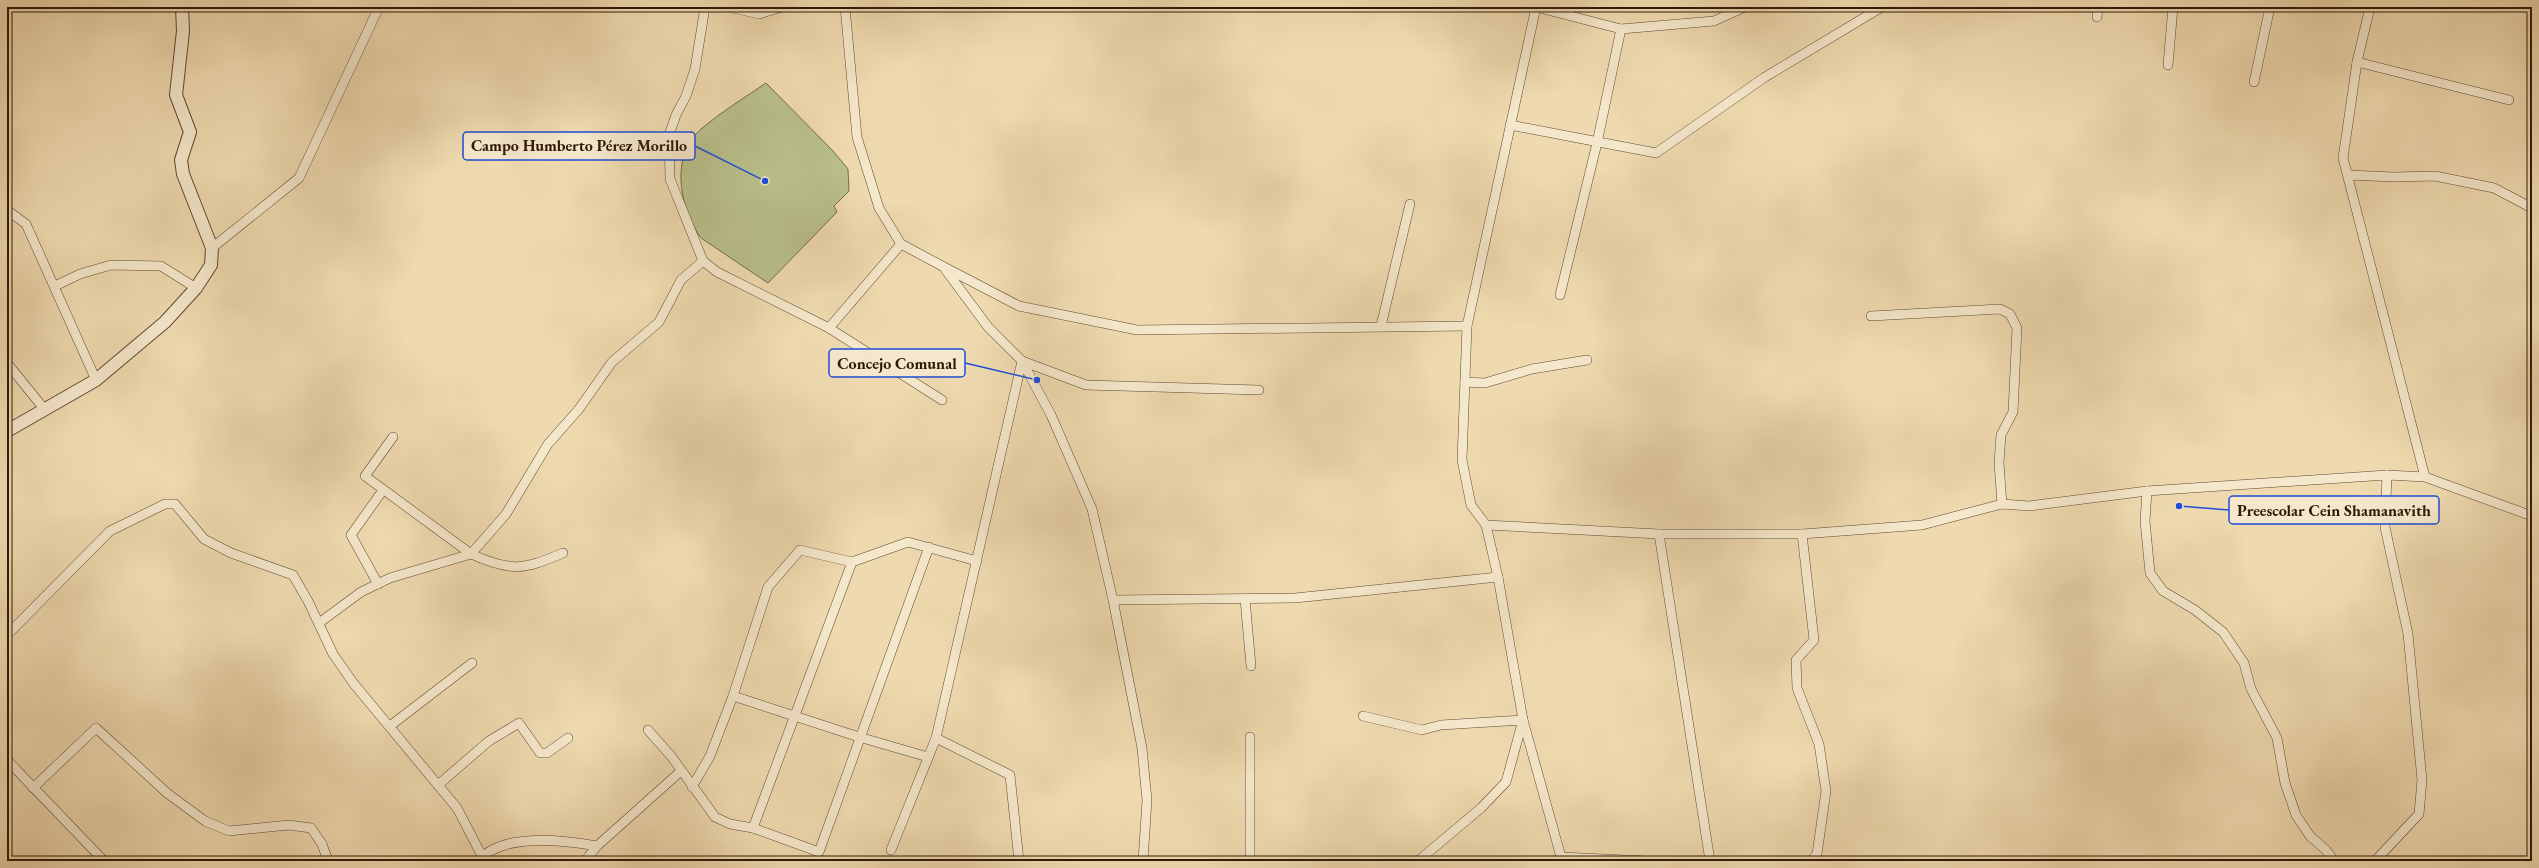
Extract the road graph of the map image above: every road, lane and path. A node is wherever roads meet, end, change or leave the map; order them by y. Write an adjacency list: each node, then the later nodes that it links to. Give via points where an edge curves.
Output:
1 (182, 7): 27 (street, via 183,31 176,96 190,132 181,160 183,174)
2 (379, 7): 27 (street, via 299,178)
3 (705, 7): 28 (street, via 695,69 669,135 670,179)
4 (729, 7): 5 (street, via 759,14)
5 (782, 7)
6 (846, 7): 26 (street, via 857,137 879,208)
7 (1536, 7): 15 (street); 20 (street)
8 (1745, 7): 15 (street, via 1714,21)
9 (1882, 7): 21 (street, via 1765,77 1656,153)
10 (2098, 7): 14 (street)
11 (2173, 7): 17 (street)
12 (2270, 7): 18 (street)
13 (2370, 7): 16 (street)
14 (2097, 17)
15 (1621, 28): 21 (street)
16 (2357, 62): 19 (street); 22 (street, via 2344,158)
17 (2168, 65)
18 (2254, 82)
19 (2508, 100)
20 (1510, 125): 21 (street); 35 (street)
21 (1597, 143): 32 (street)
22 (2348, 175): 24 (street, via 2435,176 2494,188); 48 (street)
23 (1410, 204): 34 (street)
24 (2532, 208)
25 (7, 210): 30 (street, via 26,224)
26 (901, 244): 29 (street); 36 (street)
27 (212, 248): 31 (street, via 211,265)
28 (703, 261): 36 (street, via 717,272); 58 (street, via 681,280 659,322 612,362 579,409 548,444 506,514)
29 (944, 268): 34 (street, via 1019,306 1137,330); 38 (street, via 988,327)
30 (55, 286): 31 (street, via 80,274 118,265 161,266); 40 (street)
31 (196, 288): 40 (street, via 165,322)
32 (1560, 295)
33 (1871, 316): 51 (street, via 2000,309 2014,318 2017,328 2013,412 2001,435 1999,464)
34 (1381, 326): 35 (street)
35 (1467, 326): 41 (street)
36 (829, 328): 43 (street)
37 (1587, 360): 41 (street, via 1532,369 1485,383)
38 (1022, 362): 42 (street, via 1086,385); 59 (street); 64 (street, via 1051,415 1092,509)
39 (7, 363): 44 (street)
40 (96, 380): 44 (street)
41 (1465, 382): 53 (street, via 1462,460 1471,505)
42 (1259, 390)
43 (942, 400)
44 (45, 410): 45 (street)
45 (7, 431)
46 (393, 436): 49 (street, via 365,476)
47 (2387, 475): 48 (street); 50 (street); 100 (street, via 2385,528 2408,634 2422,780 2419,814)
48 (2425, 477): 52 (street)
49 (383, 490): 58 (street); 62 (street, via 352,535)
50 (2147, 491): 51 (street, via 2029,506); 99 (street, via 2145,521 2150,574 2163,591 2195,610 2222,632 2244,663 2251,689 2277,738 2285,783 2296,814 2310,836)
51 (2002, 504): 55 (street, via 1922,525)
52 (2532, 516)
53 (1486, 525): 54 (street); 61 (street)
54 (1659, 534): 55 (street); 97 (street)
55 (1802, 534): 98 (street, via 1814,640 1796,660 1798,688 1819,744 1826,791 1818,854)
56 (929, 547): 59 (street); 60 (street, via 908,542); 75 (street)
57 (563, 553): 58 (street, via 519,568 493,564)
58 (471, 554): 62 (street)
59 (977, 561): 78 (street)
60 (852, 562): 69 (street, via 800,550 791,560 768,587); 70 (street)
61 (1498, 578): 63 (street, via 1295,598); 72 (street)
62 (378, 584): 65 (street, via 361,592)
63 (1245, 599): 64 (street); 68 (street)
64 (1113, 600): 93 (street, via 1142,748 1147,800)
65 (319, 623): 66 (street, via 293,575 231,553 204,539 175,504 165,504 110,530 11,631); 73 (street, via 333,654 354,684)
66 (7, 632)
67 (472, 664): 73 (street)
68 (1251, 666)
69 (733, 696): 70 (street); 83 (street, via 710,756)
70 (795, 716): 75 (street); 85 (street)
71 (1363, 716): 72 (street, via 1422,730 1441,725)
72 (1523, 720): 95 (street, via 1506,782 1481,808); 96 (street, via 1561,857)
73 (390, 726): 82 (street)
74 (648, 730): 81 (street)
75 (859, 737): 79 (street); 85 (street, via 819,852)
76 (1250, 737): 94 (street)
77 (568, 738): 82 (street, via 547,753 540,753 519,723 489,741)
78 (936, 738): 79 (street); 92 (street, via 1010,775)
79 (928, 757): 87 (street)
80 (7, 760): 84 (street)
81 (681, 771): 83 (street); 86 (street)
82 (438, 785): 88 (street, via 457,808)
83 (692, 787): 85 (street, via 715,816 730,824)
84 (33, 788): 89 (street); 90 (street, via 96,728 167,794 205,821 229,831 290,825 311,828 322,844)
85 (753, 828)
86 (596, 846): 88 (street, via 559,840 529,840 497,849); 91 (street)
87 (891, 850)
88 (480, 859)
89 (104, 861)
90 (328, 861)
91 (585, 861)
92 (1019, 861)
93 (1143, 861)
94 (1250, 861)
95 (1418, 861)
96 (1646, 861)
97 (1710, 861)
98 (1811, 861)
99 (2334, 861)
100 (2375, 861)

